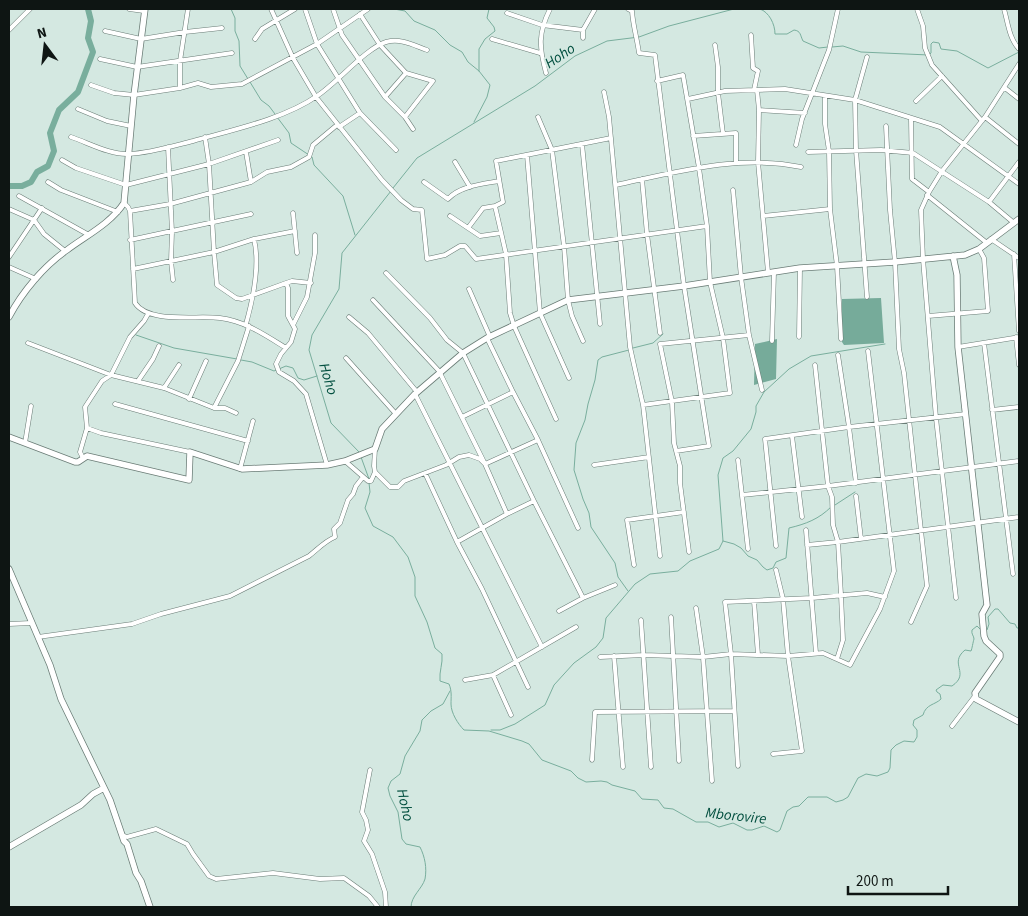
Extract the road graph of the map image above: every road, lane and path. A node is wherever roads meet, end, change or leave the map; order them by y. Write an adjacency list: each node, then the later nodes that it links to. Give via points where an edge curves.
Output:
1 (30, 9): 22 (street)
2 (129, 9): 15 (street)
3 (188, 9): 25 (street)
4 (272, 9): 18 (street)
5 (295, 9): 18 (street)
6 (305, 9): 31 (street)
7 (333, 9): 21 (street)
8 (368, 9): 17 (street)
9 (550, 9): 19 (street)
10 (595, 9): 24 (street)
11 (630, 9): 49 (street, via 639,53 655,55)
12 (838, 9): 57 (street, via 829,50)
13 (917, 9): 47 (street, via 925,48 932,65)
14 (1004, 9): 35 (street, via 1010,34)
15 (144, 10): 30 (street)
16 (508, 12): 19 (street)
17 (360, 14): 21 (street); 33 (street)
18 (277, 21): 27 (street); 39 (street)
19 (542, 25): 24 (street); 37 (street)
20 (222, 28): 25 (street)
21 (339, 28): 31 (street); 41 (street)
22 (9, 30)
23 (105, 30): 30 (street)
24 (583, 30): 29 (street)
25 (185, 32): 30 (street); 42 (street)
26 (751, 35): 53 (street, via 753,68 758,71)
27 (255, 38)
28 (492, 38): 37 (street)
29 (583, 38)
30 (142, 39): 44 (street)
31 (317, 44): 39 (street); 48 (street)
32 (715, 45): 55 (street)
33 (380, 46): 34 (street, via 401,40); 41 (street); 45 (street)
34 (426, 50)
35 (1019, 50)
36 (232, 53): 42 (street)
37 (540, 53): 46 (street)
38 (867, 56): 63 (street)
39 (293, 58): 51 (street, via 242,84 210,87 198,83); 59 (street)
40 (100, 59): 44 (street)
41 (360, 60): 48 (street); 60 (street)
42 (180, 61): 44 (street); 51 (street)
43 (1019, 64): 52 (street)
44 (137, 67): 56 (street)
45 (406, 73): 60 (street); 70 (street, via 433,81)
46 (546, 73)
47 (942, 76): 64 (street); 73 (street)
48 (339, 80): 59 (street); 67 (street)
49 (658, 82): 61 (street, via 684,75); 109 (street)
50 (91, 85): 56 (street, via 114,93)
51 (180, 88): 56 (street)
52 (1005, 88): 62 (street); 69 (street)
53 (755, 90): 55 (street); 57 (street, via 785,89); 66 (street)
54 (604, 92): 82 (street)
55 (718, 93): 61 (street); 78 (street)
56 (134, 94): 74 (street)
57 (812, 94): 58 (street); 68 (street)
58 (826, 96): 63 (street); 93 (street)
59 (316, 97): 75 (street); 81 (street, via 283,113)
60 (385, 97): 70 (street)
61 (688, 99): 80 (street)
62 (1019, 99)
63 (856, 100): 72 (street); 91 (street)
64 (916, 101)
65 (78, 109): 74 (street, via 107,121)
66 (759, 110): 68 (street); 101 (street)
67 (360, 113): 75 (street); 89 (street)
68 (805, 113): 87 (street)
69 (985, 116): 73 (street); 86 (street)
70 (405, 117): 77 (street)
71 (538, 117): 90 (street)
72 (911, 119): 84 (street, via 940,127); 96 (street)
73 (982, 121): 84 (street)
74 (131, 126): 97 (street)
75 (338, 126): 114 (street, via 314,145 310,156 292,167 267,172); 160 (street, via 401,200 413,209 422,210 427,259 460,246 465,246 476,259)
76 (886, 126): 92 (street)
77 (413, 129)
78 (723, 134): 80 (street); 103 (street, via 736,133)
79 (71, 136): 97 (street, via 109,151)
80 (693, 136): 106 (street)
81 (205, 137): 88 (street); 104 (street)
82 (611, 138): 85 (street); 118 (street)
83 (278, 140): 94 (street)
84 (964, 143): 107 (street); 110 (street)
85 (582, 144): 90 (street); 152 (street)
86 (1019, 144)
87 (796, 145)
88 (168, 147): 97 (street); 108 (street)
89 (396, 150)
90 (552, 150): 98 (street); 154 (street)
91 (856, 150): 92 (street); 93 (street); 168 (street)
92 (887, 150): 96 (street); 167 (street)
93 (828, 151): 95 (street); 130 (street)
94 (246, 152): 104 (street); 114 (street)
95 (808, 152)
96 (913, 153): 107 (street); 121 (street, via 912,179)
97 (129, 154): 117 (street)
98 (528, 155): 112 (street, via 496,161); 156 (street)
99 (62, 160): 117 (street)
100 (455, 162): 119 (street)
101 (758, 162): 103 (street); 105 (street); 136 (street)
102 (1019, 162): 110 (street)
103 (736, 163): 106 (street)
104 (209, 164): 108 (street); 122 (street)
105 (801, 167)
106 (700, 168): 109 (street); 140 (street)
107 (942, 171): 121 (street); 124 (street)
108 (168, 173): 117 (street); 126 (street)
109 (669, 174): 111 (street); 143 (street)
110 (1008, 176): 116 (street); 124 (street)
111 (642, 179): 118 (street); 146 (street)
112 (499, 181): 119 (street); 127 (street, via 503,202)
113 (48, 182): 132 (street)
114 (251, 182): 122 (street)
115 (424, 182): 119 (street, via 448,199)
116 (1019, 184)
117 (126, 185): 125 (street)
118 (616, 185): 149 (street)
119 (470, 187)
120 (733, 190): 175 (street)
121 (928, 193): 153 (street); 165 (street, via 921,210)
122 (211, 194): 126 (street); 138 (street)
123 (19, 196): 128 (street)
124 (989, 202): 139 (street)
125 (124, 203): 131 (street); 132 (street)
126 (170, 204): 131 (street); 144 (street)
127 (495, 206): 141 (street, via 483,208); 145 (street)
128 (42, 208): 137 (street); 147 (street)
129 (9, 209): 137 (street)
130 (830, 209): 136 (street); 169 (street)
131 (130, 211): 151 (street)
132 (118, 212): 147 (street)
133 (293, 213): 142 (street)
134 (251, 214): 138 (street)
135 (450, 216): 141 (street)
136 (763, 216): 173 (street)
137 (34, 220): 157 (street, via 44,234); 163 (street)
138 (213, 222): 144 (street); 158 (street)
139 (1017, 222): 153 (street)
140 (707, 226): 143 (street); 178 (street)
141 (468, 228): 145 (street, via 480,236)
142 (295, 231): 150 (street); 159 (street)
143 (676, 231): 146 (street); 181 (street)
144 (172, 232): 151 (street); 166 (street)
145 (502, 233): 160 (street)
146 (646, 234): 149 (street); 183 (street)
147 (89, 235): 157 (street)
148 (315, 235): 180 (street)
149 (620, 237): 152 (street); 184 (street)
150 (254, 239): 158 (street); 185 (street)
151 (130, 240): 172 (street)
152 (592, 241): 154 (street); 186 (street)
153 (989, 241): 155 (street); 161 (street)
154 (564, 246): 156 (street); 189 (street)
155 (978, 249): 162 (street); 191 (street, via 984,258 988,310)
156 (535, 250): 160 (street); 190 (street)
157 (65, 251): 176 (street)
158 (214, 252): 166 (street); 185 (street, via 217,285 236,298)
159 (297, 253)
160 (506, 254): 199 (street, via 510,313)
161 (1014, 254): 164 (street); 200 (street)
162 (953, 256): 165 (street); 191 (street)
163 (9, 257)
164 (1019, 258)
165 (923, 259): 167 (street); 193 (street)
166 (171, 261): 172 (street); 177 (street)
167 (895, 262): 168 (street); 249 (street, via 899,349)
168 (865, 264): 169 (street); 187 (street)
169 (837, 266): 171 (street); 207 (street)
170 (9, 267): 176 (street)
171 (800, 268): 173 (street); 204 (street)
172 (133, 269): 192 (street, via 135,303)
173 (771, 272): 175 (street); 210 (street)
174 (386, 273): 217 (street, via 447,340)
175 (740, 277): 178 (street); 202 (street)
176 (36, 279): 194 (street)
177 (173, 280)
178 (710, 282): 181 (street); 206 (street)
179 (286, 283): 180 (street); 185 (street); 198 (street, via 288,316)
180 (311, 283): 198 (street, via 308,297)
181 (684, 286): 183 (street); 209 (street)
182 (469, 289): 203 (street)
183 (654, 290): 184 (street); 201 (street)
184 (624, 293): 186 (street); 237 (street, via 630,349)
185 (253, 295): 197 (street)
186 (598, 296): 189 (street); 196 (street)
187 (867, 297)
188 (372, 300): 224 (street)
189 (568, 300): 190 (street); 208 (street)
190 (540, 313): 199 (street); 226 (street)
191 (958, 313): 193 (street); 214 (street)
192 (148, 314): 197 (street, via 219,318); 225 (street, via 130,337)
193 (928, 316): 246 (street)
194 (9, 317)
195 (348, 317): 231 (street, via 368,333)
196 (600, 324)
197 (248, 325): 215 (street); 240 (street, via 238,361)
198 (293, 325): 215 (street, via 295,329)
199 (514, 326): 203 (street); 247 (street)
200 (1019, 331)
201 (660, 333)
202 (749, 335): 206 (street); 229 (street)
203 (489, 337): 217 (street); 230 (street)
204 (799, 337)
205 (1018, 337): 212 (street); 223 (street)
206 (723, 338): 209 (street); 232 (street, via 730,392)
207 (841, 339)
208 (583, 341)
209 (692, 341): 232 (street); 234 (street, via 660,344)
210 (772, 341)
211 (28, 343): 225 (street)
212 (984, 343): 214 (street); 241 (street)
213 (159, 346): 227 (street)
214 (958, 347): 244 (street)
215 (286, 348): 271 (street, via 276,364 279,372 306,394)
216 (868, 351): 250 (street)
217 (463, 353): 224 (street); 236 (street)
218 (838, 355): 251 (street)
219 (346, 358): 243 (street)
220 (206, 361): 233 (street)
221 (179, 365): 228 (street)
222 (814, 365): 253 (street)
223 (1019, 365)
224 (440, 371): 231 (street); 245 (street)
225 (111, 375): 227 (street); 252 (street, via 102,381 85,407)
226 (569, 378)
227 (138, 381): 228 (street)
228 (164, 388): 233 (street)
229 (762, 390)
230 (513, 392): 236 (street); 256 (street)
231 (416, 393): 243 (street); 268 (street)
232 (700, 398): 234 (street); 260 (street, via 709,446)
233 (189, 399): 240 (street)
234 (672, 402): 237 (street); 260 (street)
235 (115, 404): 257 (street)
236 (488, 404): 245 (street); 261 (street)
237 (643, 405): 263 (street)
238 (31, 406): 258 (street)
239 (1019, 407): 241 (street)
240 (214, 408): 242 (street)
241 (992, 410): 270 (street)
242 (236, 413)
243 (396, 414): 259 (street, via 382,429)
244 (966, 414): 246 (street); 273 (street)
245 (462, 417): 269 (street)
246 (936, 418): 249 (street); 276 (street)
247 (556, 419)
248 (253, 421): 257 (street)
249 (909, 421): 250 (street); 278 (street)
250 (876, 424): 251 (street); 280 (street)
251 (849, 427): 253 (street); 281 (street)
252 (87, 428): 262 (street); 264 (street, via 80,452)
253 (822, 431): 254 (street); 282 (street)
254 (792, 436): 283 (street); 284 (street, via 765,439)
255 (9, 437): 258 (street)
256 (538, 440): 261 (street); 296 (street)
257 (248, 441): 274 (street)
258 (25, 443): 264 (street, via 75,462)
259 (375, 449): 266 (street); 275 (street)
260 (676, 450): 288 (street)
261 (510, 451): 269 (street); 287 (street)
262 (190, 452): 264 (street, via 189,480 87,456); 274 (street)
263 (649, 457): 272 (street); 290 (street)
264 (82, 458)
265 (738, 460): 285 (street)
266 (345, 461): 271 (street); 279 (street)
267 (1019, 461): 270 (street)
268 (450, 462): 269 (street, via 469,455); 277 (street); 297 (street)
269 (485, 464): 289 (street)
270 (999, 464): 273 (street); 293 (street)
271 (327, 465): 274 (street)
272 (594, 465)
273 (972, 468): 276 (street); 294 (street)
274 (240, 469)
275 (375, 472): 277 (street, via 390,487 398,487 404,481); 279 (street, via 369,481)
276 (942, 472): 278 (street); 295 (street)
277 (425, 473): 302 (street)
278 (914, 475): 280 (street); 299 (street)
279 (363, 477): 329 (street, via 348,500 340,523 334,528 335,537 309,556 230,596 132,624)
280 (884, 479): 281 (street); 300 (street)
281 (856, 483): 282 (street)
282 (828, 486): 283 (street); 303 (street)
283 (799, 489): 284 (street); 291 (street)
284 (769, 492): 285 (street); 305 (street)
285 (742, 495): 306 (street)
286 (856, 496): 301 (street)
287 (534, 501): 289 (street); 316 (street)
288 (684, 512): 290 (street); 307 (street)
289 (507, 514): 297 (street)
290 (654, 515): 308 (street); 309 (street, via 626,520)
291 (802, 517)
292 (1019, 517): 293 (street)
293 (1005, 519): 294 (street); 312 (street)
294 (977, 522): 295 (street); 345 (street, via 987,606 982,614 984,631 986,641 1000,657)
295 (948, 527): 299 (street); 318 (street)
296 (578, 528)
297 (483, 529): 302 (street); 330 (street)
298 (806, 530): 304 (street)
299 (920, 531): 300 (street); 325 (street, via 926,586)
300 (890, 534): 301 (street); 315 (street, via 894,571)
301 (861, 539): 303 (street)
302 (457, 542): 341 (street)
303 (838, 542): 304 (street); 314 (street)
304 (807, 545): 317 (street)
305 (776, 546)
306 (748, 549)
307 (689, 552)
308 (660, 556)
309 (634, 565)
310 (9, 569): 326 (street)
311 (776, 570): 319 (street)
312 (1013, 574)
313 (615, 585): 316 (street)
314 (841, 595): 315 (street, via 867,593); 317 (street); 340 (street, via 843,640)
315 (885, 597): 340 (street, via 850,665)
316 (584, 598): 322 (street)
317 (812, 598): 319 (street); 331 (street)
318 (956, 598)
319 (784, 599): 320 (street); 338 (street)
320 (754, 601): 332 (street, via 725,602); 334 (street)
321 (696, 608): 337 (street)
322 (560, 611)
323 (671, 617): 336 (street)
324 (641, 620): 333 (street)
325 (911, 622)
326 (31, 623): 327 (street); 329 (street)
327 (9, 624)
328 (576, 627): 330 (street)
329 (37, 638): 362 (street, via 61,699)
330 (542, 648): 341 (street)
331 (816, 653): 338 (street); 340 (street)
332 (731, 654): 334 (street); 337 (street); 348 (street)
333 (644, 655): 335 (street); 336 (street); 350 (street)
334 (758, 655): 338 (street)
335 (614, 656): 339 (street); 349 (street)
336 (673, 656): 337 (street); 347 (street)
337 (702, 656): 346 (street)
338 (788, 656): 354 (street, via 802,751)
339 (600, 657)
340 (837, 659)
341 (516, 663): 342 (street); 344 (street)
342 (493, 675): 343 (street); 351 (street)
343 (465, 680)
344 (528, 687)
345 (974, 696): 352 (street); 353 (street)
346 (707, 710): 347 (street); 348 (street); 361 (street)
347 (677, 711): 350 (street); 356 (street)
348 (734, 711): 357 (street)
349 (619, 712): 350 (street); 355 (street, via 595,712); 358 (street)
350 (648, 712): 359 (street)
351 (511, 715)
352 (1019, 722)
353 (952, 726)
354 (773, 754)
355 (592, 760)
356 (679, 761)
357 (738, 766)
358 (623, 767)
359 (651, 767)
360 (370, 770): 367 (street, via 362,812 368,830 364,841 382,882)
361 (712, 781)
362 (104, 788): 363 (street); 364 (street)
363 (122, 835): 365 (street); 366 (street, via 127,837 156,829 187,844 209,876 216,879 273,874 344,878 369,896)
364 (9, 847)
365 (150, 907)
366 (378, 907)
367 (386, 907)

